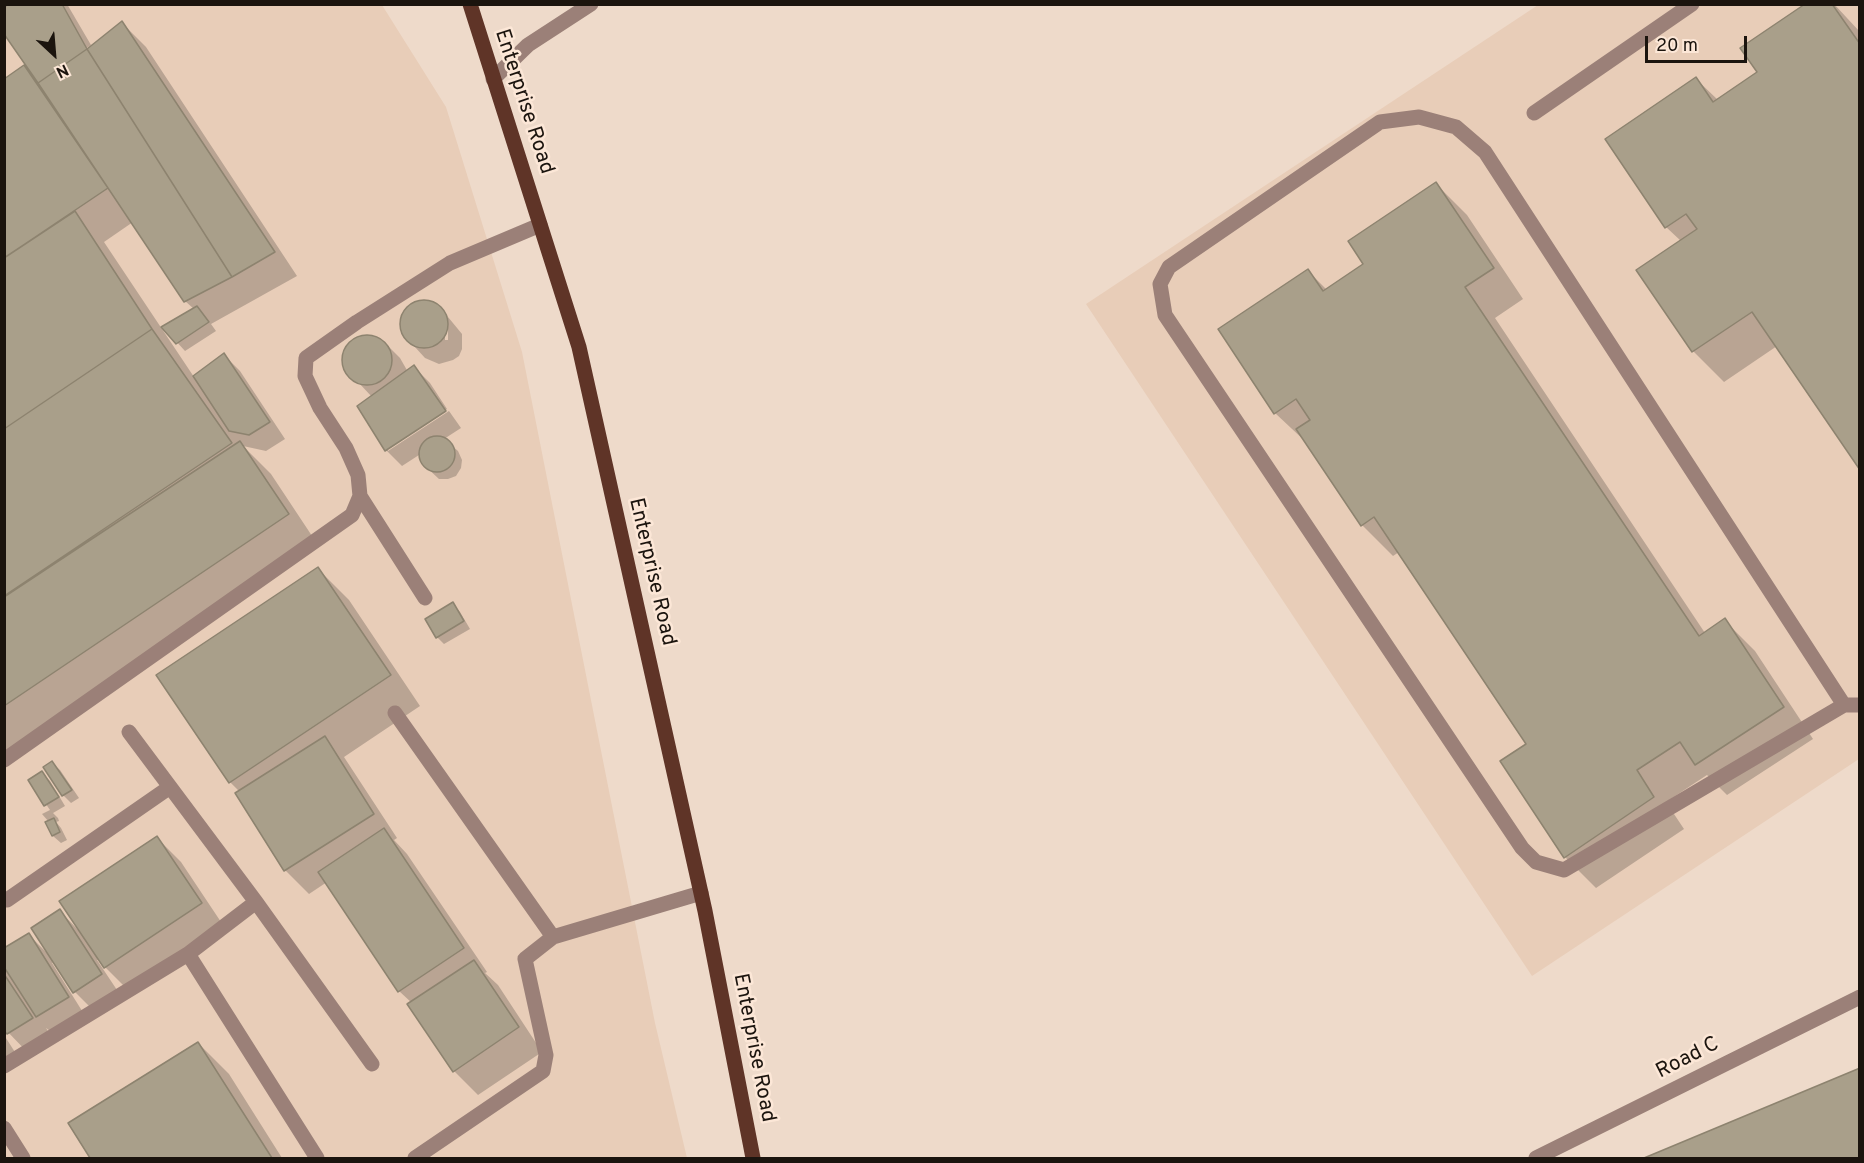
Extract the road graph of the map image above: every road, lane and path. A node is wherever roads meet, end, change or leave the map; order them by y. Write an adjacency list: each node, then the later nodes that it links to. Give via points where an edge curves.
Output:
1 (470, 4): 4 (main road, Enterprise Road)
2 (591, 4): 4 (street, via 528,45)
3 (1692, 4): 5 (street)
4 (493, 79): 6 (main road, Enterprise Road)
5 (1534, 113)
6 (540, 225): 7 (street, via 450,263 306,358 305,376 346,448 358,475); 15 (main road, Enterprise Road, via 579,346)
7 (360, 496): 8 (street); 13 (street, via 352,515)
8 (425, 598)
9 (1844, 705): 9 (street, via 1564,870 1536,862 1521,848 1165,315 1160,284 1169,267 1380,122 1419,117 1456,128 1485,152); 10 (street)
10 (1860, 705)
11 (395, 713): 18 (street)
12 (129, 732): 14 (street)
13 (4, 760)
14 (170, 787): 16 (street); 17 (street)
15 (701, 893): 18 (street); 27 (main road, Enterprise Road)
16 (7, 900)
17 (256, 902): 19 (street); 21 (street)
18 (553, 937): 26 (street, via 525,959 546,1055 543,1071)
19 (188, 954): 22 (street); 25 (street)
20 (1860, 997): 28 (street, Road C)
21 (372, 1064)
22 (4, 1066)
23 (4, 1128): 24 (street)
24 (23, 1158)
25 (317, 1158)
26 (415, 1158)
27 (753, 1158)
28 (1536, 1158)

